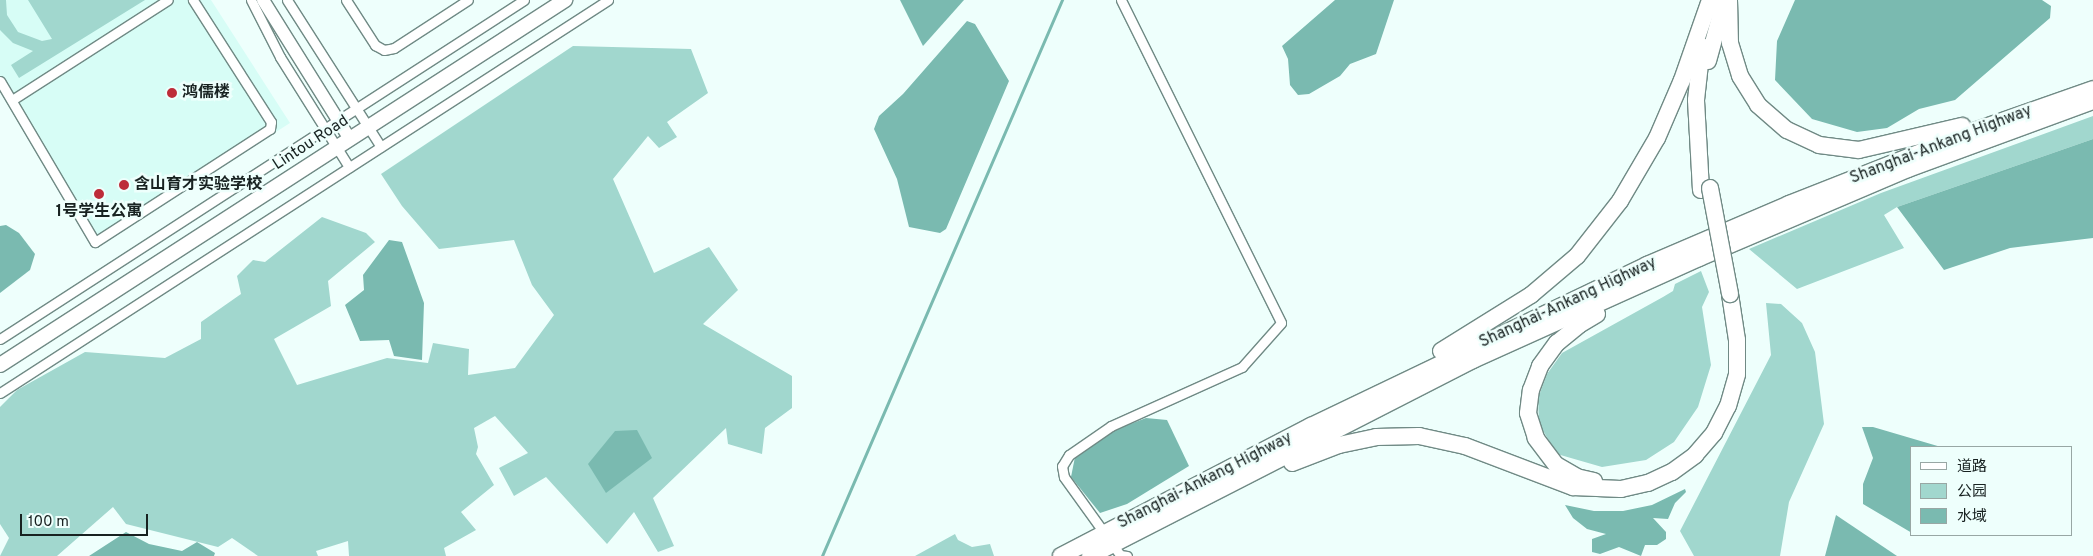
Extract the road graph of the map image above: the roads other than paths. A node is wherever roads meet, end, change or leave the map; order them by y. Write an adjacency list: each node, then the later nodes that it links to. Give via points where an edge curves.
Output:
1 (168, 0): 17 (street)
2 (193, 0): 17 (street, via 271,122 270,129 95,242)
3 (251, 0): 22 (street, via 280,57)
4 (263, 0): 20 (main road)
5 (287, 0): 19 (street)
6 (346, 0): 7 (street, via 375,45 384,50 394,48)
7 (468, 0)
8 (524, 0): 19 (street)
9 (565, 0): 21 (main road, Lintou Road)
10 (608, 0): 24 (street)
11 (1121, 0): 35 (street, via 1281,323 1242,366 1111,426 1068,456 1062,466 1064,477)
12 (1712, 0): 27 (highway, via 1700,53 1696,100); 33 (highway, via 1657,138 1620,201 1577,256 1531,295 1481,328)
13 (1725, 0): 27 (highway, via 1712,39 1706,73)
14 (1729, 0): 16 (highway, via 1730,42 1740,76 1754,98 1787,130 1819,145 1859,150 1912,140)
15 (0, 80): 17 (street)
16 (2093, 88): 33 (highway, Shanghai-Ankang Highway, via 1762,215 1647,265)
17 (12, 100)
18 (2093, 101): 28 (highway, Shanghai-Ankang Highway, via 1908,170)
19 (356, 108): 20 (street); 21 (street)
20 (338, 120): 22 (street); 23 (main road)
21 (368, 127): 23 (main road, Lintou Road); 24 (street)
22 (325, 129): 25 (street); 30 (street)
23 (350, 139): 25 (main road, Lintou Road)
24 (381, 147): 26 (street)
25 (336, 148): 26 (street); 31 (main road, Lintou Road)
26 (349, 168): 32 (street)
27 (1705, 189): 29 (highway, bridge)
28 (1699, 258): 29 (highway, via 1579,324 1557,343 1540,366 1531,390 1528,413 1536,438 1556,465 1577,477 1617,481 1644,476 1667,465 1687,449 1708,424 1720,399 1728,370); 34 (highway, via 1473,360)
29 (1726, 295): 34 (highway, via 1737,340 1736,374 1728,406 1714,433 1695,455 1672,472 1648,483 1621,489 1573,487 1465,446 1419,436 1376,437 1339,445 1296,461)
30 (0, 339)
31 (0, 365)
32 (0, 393)
33 (1311, 426): 35 (highway, Shanghai-Ankang Highway)
34 (1150, 524): 35 (highway, Shanghai-Ankang Highway)
35 (1108, 539): 36 (highway, Shanghai-Ankang Highway); 37 (highway, Shanghai-Ankang Highway); 38 (street, via 1120,555)
36 (1061, 556)
37 (1090, 556)
38 (1127, 556)

